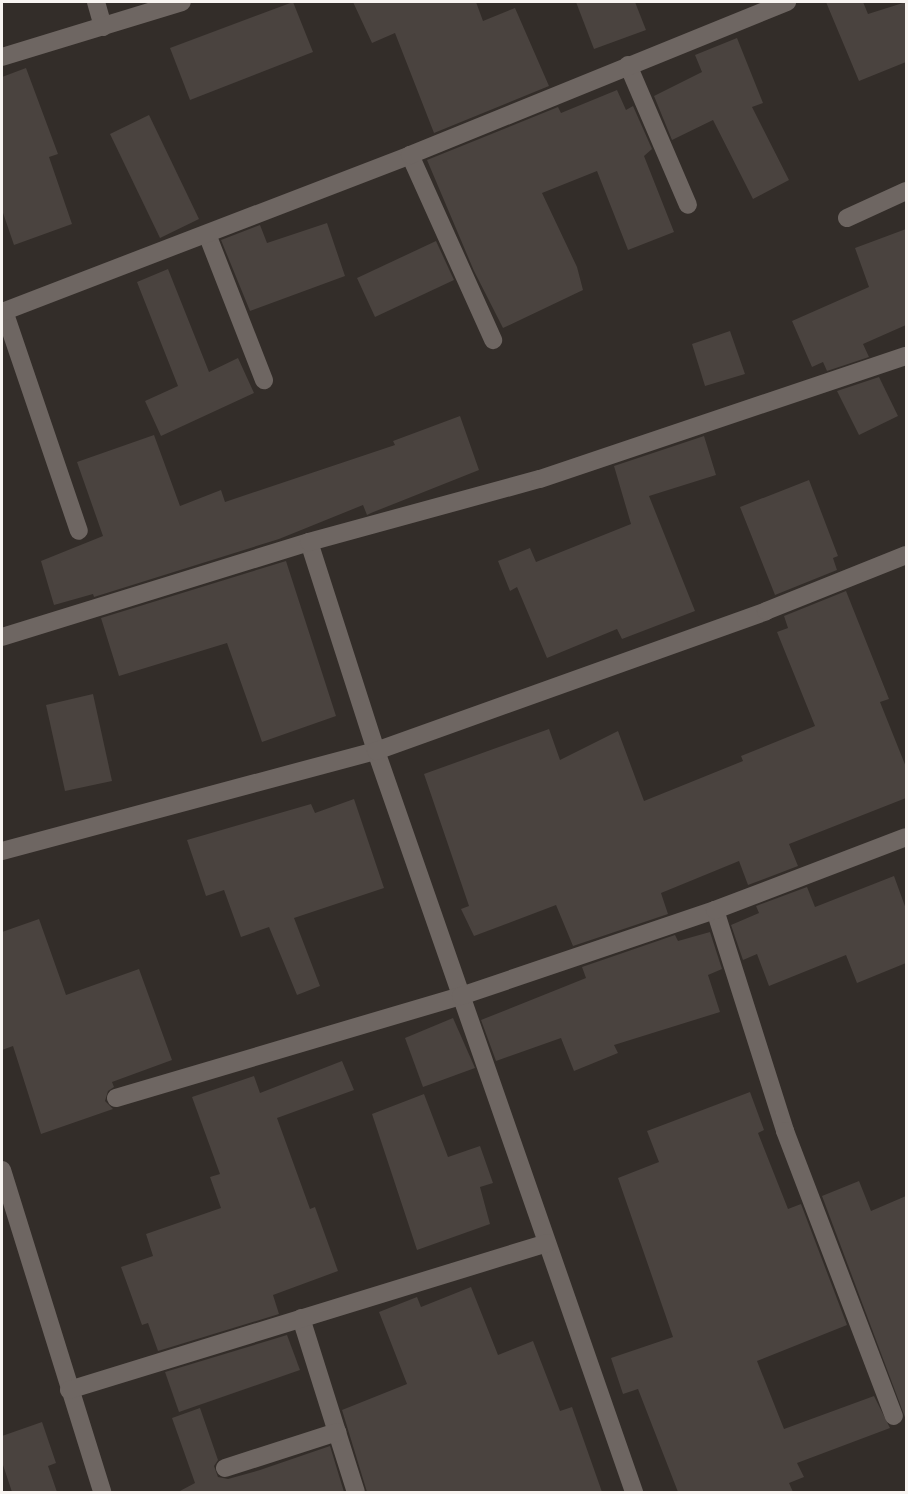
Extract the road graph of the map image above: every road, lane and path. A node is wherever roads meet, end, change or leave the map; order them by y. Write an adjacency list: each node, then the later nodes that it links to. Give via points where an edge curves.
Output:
1 (96, 2): 4 (street)
2 (182, 2): 4 (street)
3 (787, 2): 6 (street)
4 (103, 27): 5 (street)
5 (2, 57)
6 (628, 65): 7 (street); 9 (street)
7 (410, 155): 11 (street); 13 (street)
8 (906, 191): 10 (street)
9 (688, 205)
10 (848, 218)
11 (207, 234): 12 (street); 15 (street)
12 (3, 312): 16 (street)
13 (493, 340)
14 (906, 356): 17 (street, via 540,479)
15 (264, 380)
16 (80, 531)
17 (309, 542): 19 (street); 20 (street)
18 (906, 555): 20 (street, via 766,611)
19 (2, 637)
20 (376, 751): 22 (street); 24 (street)
21 (906, 837): 23 (street)
22 (2, 851)
23 (715, 910): 24 (street); 30 (street, via 785,1131)
24 (461, 996): 25 (street); 27 (street)
25 (116, 1098)
26 (2, 1170): 29 (street)
27 (548, 1243): 28 (street); 35 (street)
28 (301, 1318): 29 (street); 31 (street)
29 (69, 1390): 33 (street)
30 (894, 1416)
31 (337, 1432): 32 (street); 34 (street)
32 (225, 1468)
33 (102, 1492)
34 (356, 1492)
35 (634, 1492)

